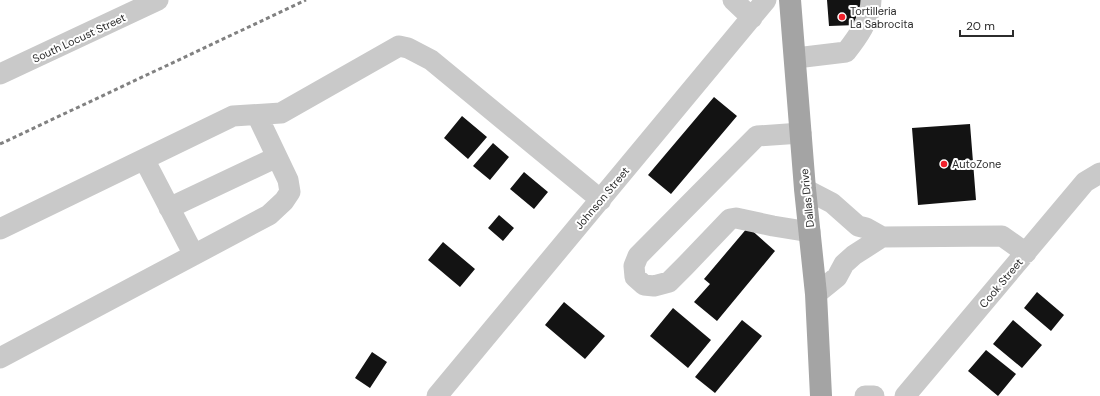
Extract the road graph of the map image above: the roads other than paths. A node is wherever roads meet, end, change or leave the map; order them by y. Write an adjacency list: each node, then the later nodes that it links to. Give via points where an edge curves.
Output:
1 (158, 0): 8 (street, South Locust Street)
2 (733, 0): 6 (street)
3 (766, 0): 6 (street, Johnson Street)
4 (790, 0): 7 (main road, Dallas Drive)
5 (871, 0): 7 (street, via 871,7 858,37 846,52)
6 (752, 18): 15 (street, Johnson Street)
7 (796, 58): 10 (main road, Dallas Drive)
8 (0, 74)
9 (257, 115): 11 (street); 12 (street, via 233,116); 15 (street, via 281,113 399,46 408,48 431,60)
10 (801, 133): 14 (main road, Dallas Drive); 18 (street, via 757,136 638,256 634,266 635,277 644,285 654,286 668,282 730,219)
11 (277, 157): 16 (street); 21 (street, via 288,180 290,192 284,201 269,215)
12 (144, 158): 16 (street); 17 (street)
13 (1100, 172): 20 (street, Cook Street, via 1085,182)
14 (805, 189): 18 (main road, Dallas Drive); 19 (street, via 832,203 858,226)
15 (601, 200): 24 (street, Johnson Street)
16 (169, 208): 21 (street)
17 (0, 229)
18 (810, 232): 22 (main road, Dallas Drive)
19 (882, 237): 20 (street, via 1002,236); 22 (street, via 854,255 844,264 837,277)
20 (1026, 253): 28 (street, Cook Street)
21 (194, 255): 23 (street)
22 (816, 294): 25 (main road, Dallas Drive)
23 (0, 358)
24 (437, 396)
25 (821, 396)
26 (865, 396): 27 (street)
27 (874, 396)
28 (905, 396)

